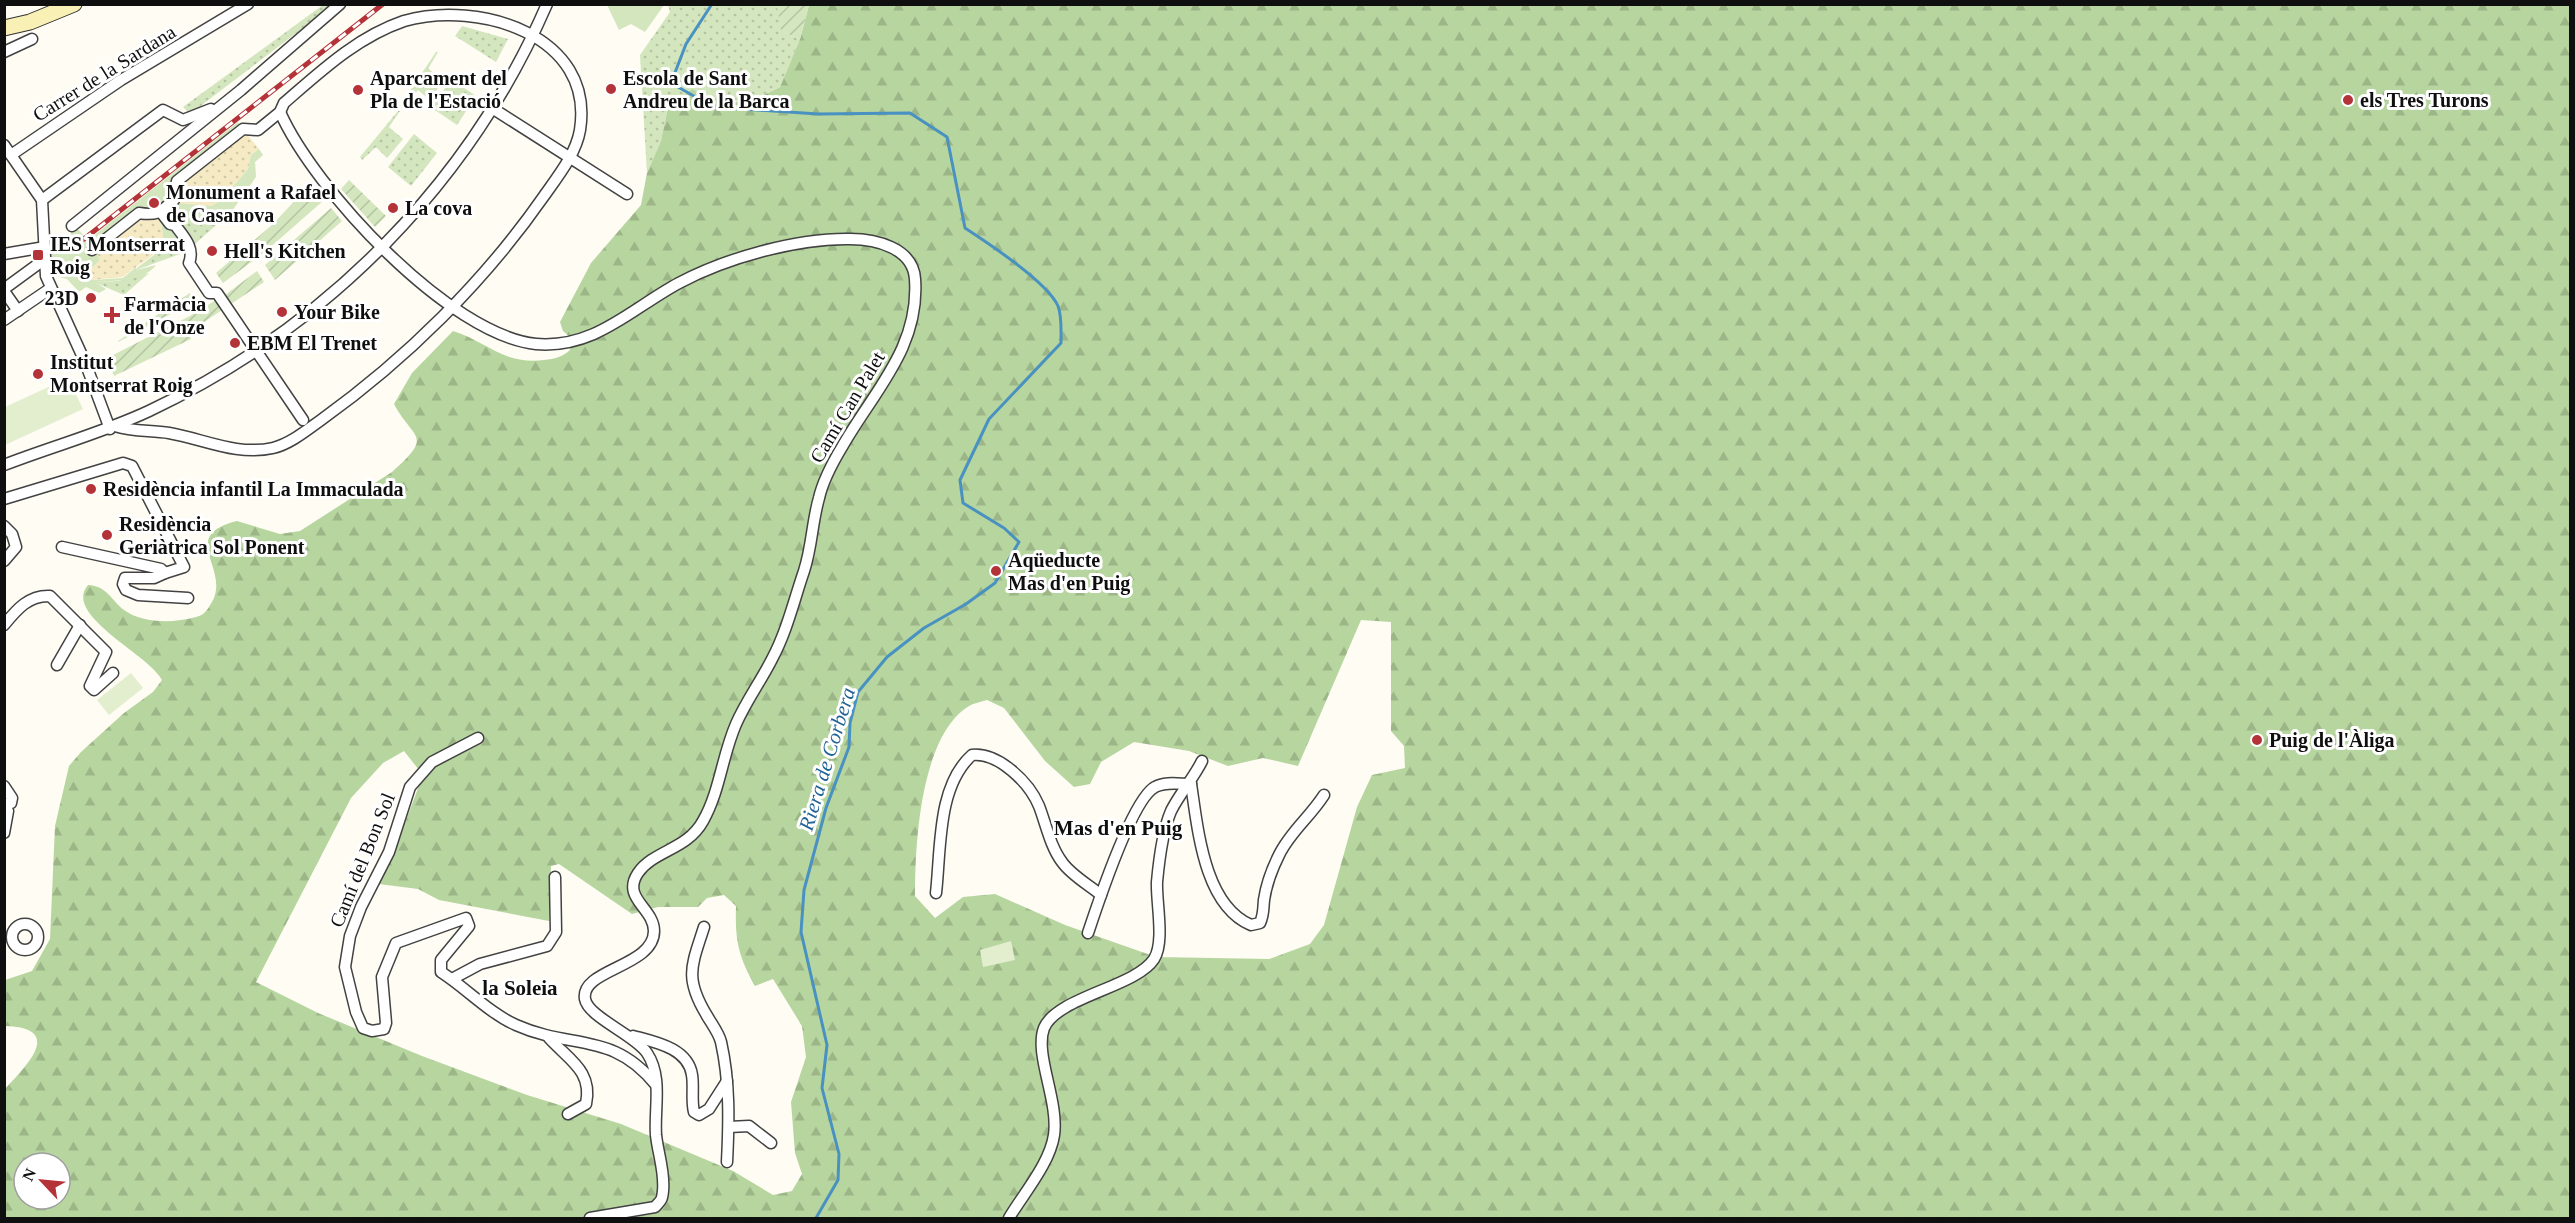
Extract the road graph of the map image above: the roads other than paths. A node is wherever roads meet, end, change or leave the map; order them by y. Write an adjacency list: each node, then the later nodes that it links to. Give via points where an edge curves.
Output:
1 (74, 4): 5 (main road)
2 (248, 4): 12 (street, Carrer de la Sardana)
3 (340, 4): 9 (street)
4 (547, 4): 6 (street)
5 (12, 26)
6 (534, 34): 10 (street); 11 (street, via 481,16 444,14 406,20 369,36 284,103); 13 (street, via 559,54 576,83 581,106 580,130)
7 (32, 39): 8 (street)
8 (4, 52)
9 (241, 90): 15 (street, via 202,115 183,120 163,110); 17 (street)
10 (492, 108): 13 (street); 19 (street, via 436,189)
11 (280, 111): 16 (street, via 258,129 243,129 177,181 174,200); 19 (street, Camí Can Palet, via 312,166)
12 (8, 150): 15 (street)
13 (570, 157): 14 (street); 25 (street, via 512,239)
14 (627, 194)
15 (42, 200): 18 (street)
16 (160, 212): 20 (street, via 139,213); 28 (street, via 190,246 189,263 209,293 217,293)
17 (72, 226)
18 (45, 247): 21 (street); 22 (street)
19 (383, 248): 25 (street, Camí Can Palet); 28 (street, via 326,300)
20 (92, 250)
21 (4, 254)
22 (45, 258): 23 (street); 24 (street)
23 (51, 288): 26 (street); 31 (street)
24 (4, 290): 26 (street)
25 (453, 305): 32 (street, via 344,403 275,447 244,451); 58 (street, Camí Can Palet, via 508,338 558,344 595,335 700,273 813,241 880,242 906,257 915,273 912,319 903,347 881,390 842,446 821,489 806,565 786,627 737,721 719,784 702,824 687,841 647,863 635,878 634,896 654,932 645,950 594,980 586,990 585,999 593,1012)
26 (18, 310): 27 (street)
27 (4, 320)
28 (257, 352): 29 (street); 30 (street)
29 (149, 412): 31 (street); 32 (street, via 146,423)
30 (303, 420)
31 (112, 428): 32 (street); 33 (street)
32 (161, 432)
33 (4, 465)
34 (4, 499): 38 (street, via 123,463 132,466 184,567)
35 (4, 526): 37 (street, via 16,547)
36 (62, 547): 38 (street)
37 (4, 561)
38 (165, 573): 39 (street, via 154,578 125,578 123,584 126,590 138,595)
39 (188, 598)
40 (4, 625): 41 (street, via 18,608 37,596 50,596)
41 (80, 625): 42 (street); 43 (street, via 106,652 90,686 94,690)
42 (57, 665)
43 (113, 673)
44 (478, 738): 57 (street, Camí del Bon Sol, via 432,762 410,787 389,852 350,936 345,967 363,1028 384,1029 382,976 396,943 466,918 469,926 439,967)
45 (1202, 761): 46 (street)
46 (1191, 784): 48 (street, via 1204,855 1217,896 1238,920 1251,925 1260,923 1265,912 1263,902 1278,856); 53 (street, via 1160,785 1145,795); 67 (street, via 1170,813 1165,832 1157,883 1156,957 1130,976 1049,1019 1044,1030 1041,1051 1053,1093 1054,1133 1050,1153)
47 (4, 786): 49 (street, via 12,798)
48 (1324, 795)
49 (4, 804): 50 (street, via 8,811)
50 (4, 833)
51 (555, 877): 57 (street, via 556,932 547,946 480,964)
52 (936, 893): 53 (street, via 955,773 972,754 983,753 1004,765 1033,795 1063,864)
53 (1101, 896): 55 (street)
54 (704, 927): 60 (street, via 691,966 693,992 720,1040)
55 (1088, 933)
56 (8, 935): 56 (street, via 18,926 33,923 38,939 30,949 18,948)
57 (452, 979): 59 (street, via 513,1024)
58 (630, 1035): 60 (street, via 663,1044 681,1055 690,1068 693,1107 699,1115 709,1109); 61 (street, via 651,1059)
59 (549, 1038): 61 (street, via 592,1042 620,1052); 62 (street, via 584,1073 589,1090 586,1104)
60 (727, 1080): 63 (street)
61 (656, 1085): 66 (street, via 656,1135 663,1188 660,1203 649,1209)
62 (568, 1114)
63 (729, 1127): 64 (street, via 749,1126); 65 (street)
64 (771, 1143)
65 (727, 1162)
66 (590, 1218)
67 (1009, 1218)

